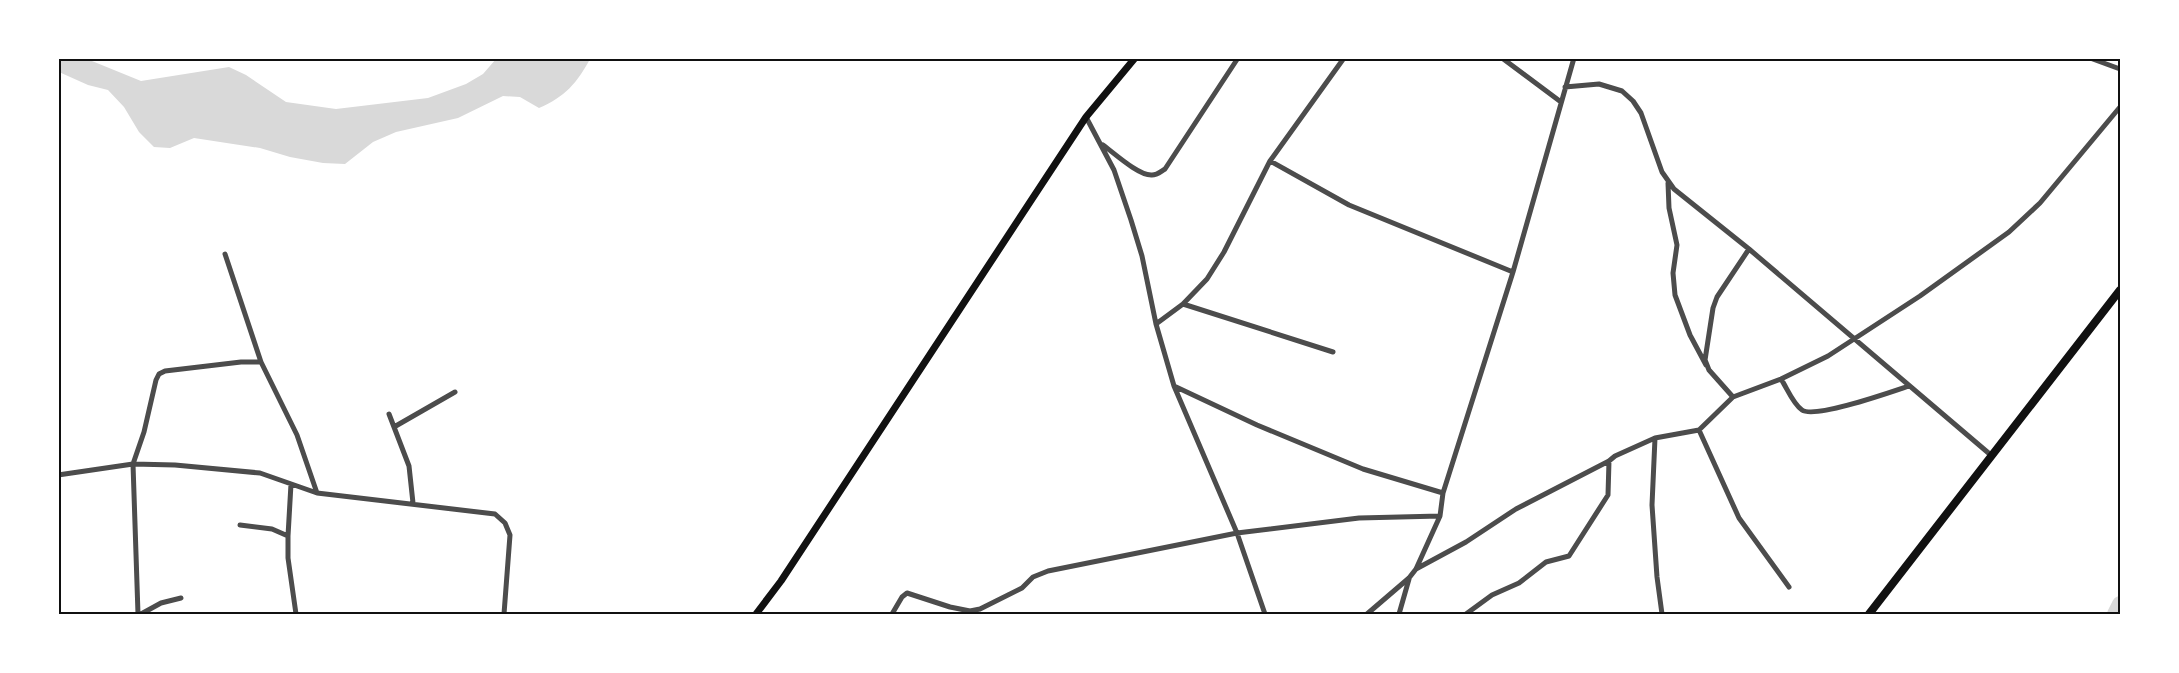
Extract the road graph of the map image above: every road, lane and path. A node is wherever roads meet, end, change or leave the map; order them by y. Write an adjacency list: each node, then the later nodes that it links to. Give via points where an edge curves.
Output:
1 (1135, 58): 11 (main road)
2 (1238, 58): 12 (street, via 1164,169 1149,176 1141,173)
3 (1344, 58): 13 (street)
4 (1503, 58): 9 (street)
5 (1574, 58): 8 (street)
6 (2090, 58): 7 (street)
7 (2121, 69)
8 (1565, 87): 9 (street); 14 (street, via 1599,84 1622,91 1633,101)
9 (1561, 102): 17 (street)
10 (2121, 107): 21 (street, via 2040,203 2009,232)
11 (1086, 117): 12 (street); 53 (main road)
12 (1101, 144): 20 (street, via 1134,229)
13 (1270, 161): 17 (street, via 1349,205); 19 (street, via 1224,252 1207,279)
14 (1668, 181): 15 (street); 24 (street, via 1677,245 1675,295)
15 (1749, 249): 21 (street); 24 (street, via 1717,297)
16 (225, 254): 23 (street)
17 (1513, 272): 40 (street)
18 (2121, 290): 34 (main road)
19 (1183, 304): 20 (street); 22 (street)
20 (1156, 324): 26 (street)
21 (1856, 340): 25 (street); 27 (street)
22 (1333, 352)
23 (261, 362): 36 (street, via 213,364 159,374); 39 (street, via 297,435)
24 (1706, 365): 29 (street)
25 (1781, 379): 27 (street, via 1799,408 1809,412); 29 (street)
26 (1174, 386): 40 (street, via 1363,469); 44 (street)
27 (1909, 386): 34 (street)
28 (455, 392): 31 (street)
29 (1733, 397): 32 (street)
30 (389, 414): 31 (street)
31 (394, 427): 41 (street, via 409,466)
32 (1699, 430): 33 (street); 48 (street, via 1739,518)
33 (1655, 438): 35 (street); 59 (street, via 1652,505)
34 (1992, 456): 60 (main road)
35 (1609, 461): 46 (street, via 1516,509 1466,542); 58 (street, via 1608,495 1569,556 1546,562)
36 (133, 464): 37 (street); 38 (street, via 260,473); 50 (street)
37 (58, 476)
38 (291, 484): 39 (street); 45 (street)
39 (317, 493): 41 (street)
40 (1443, 494): 42 (street)
41 (413, 503): 52 (street, via 495,514 506,523 510,535)
42 (1440, 516): 44 (street, via 1359,518); 46 (street)
43 (240, 525): 45 (street, via 272,529)
44 (1237, 533): 54 (street, via 1048,571 1022,588 970,611 907,592); 55 (street)
45 (288, 536): 51 (street)
46 (1416, 568): 47 (street)
47 (1409, 578): 56 (street); 57 (street)
48 (1790, 587)
49 (181, 598): 50 (street, via 161,603)
50 (140, 615)
51 (296, 615)
52 (504, 615)
53 (756, 615)
54 (892, 615)
55 (1265, 615)
56 (1367, 615)
57 (1399, 615)
58 (1466, 615)
59 (1662, 615)
60 (1869, 615)

